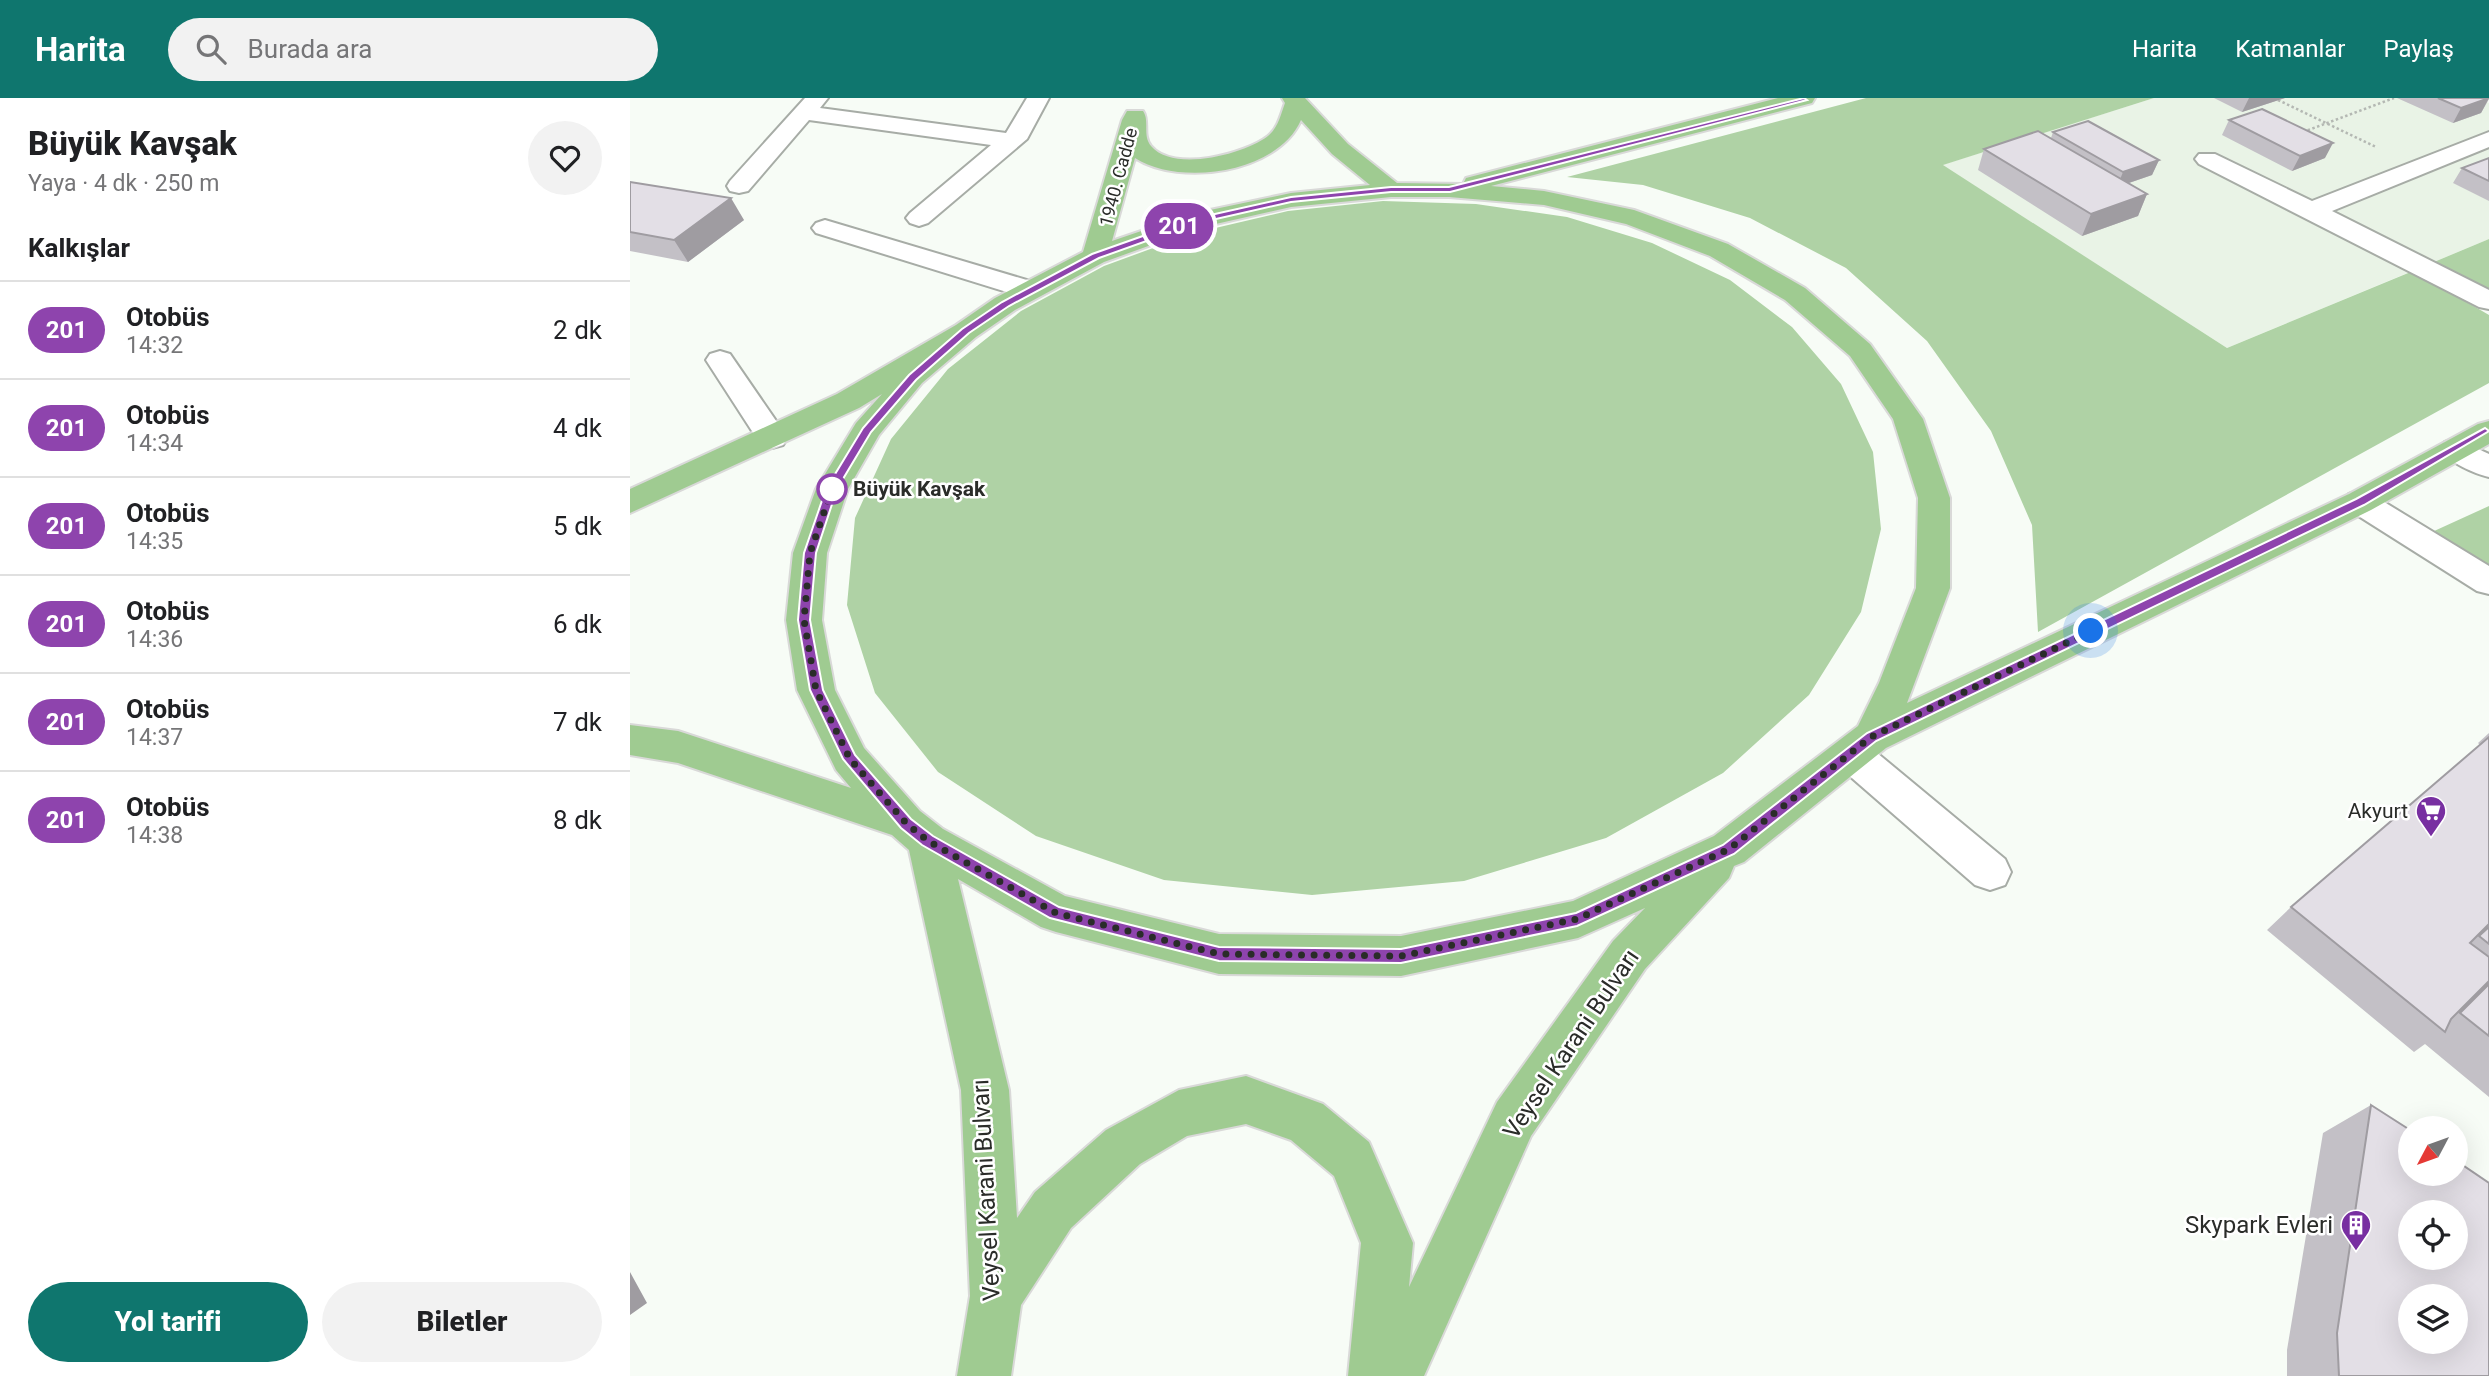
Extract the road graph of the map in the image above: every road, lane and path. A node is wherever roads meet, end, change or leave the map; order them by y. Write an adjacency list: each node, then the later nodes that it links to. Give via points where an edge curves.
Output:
1 (1038, 98): 11 (street)
2 (1804, 98): 16 (main road)
3 (2394, 98): 8 (path)
4 (2278, 100): 8 (path)
5 (1294, 101): 7 (main road, via 1289,125 1278,140 1249,156 1212,166 1171,166 1146,154 1134,138); 15 (main road, via 1340,149)
6 (810, 105): 11 (street); 14 (street)
7 (1138, 109): 20 (main road, 1940. Cadde)
8 (2326, 123): 9 (path); 13 (path)
9 (2296, 135)
10 (2489, 139): 13 (street)
11 (1011, 141): 18 (street)
12 (2207, 159): 17 (street)
13 (2418, 167): 17 (street)
14 (738, 186)
15 (1391, 190): 16 (main road); 20 (main road, via 1291,200 1191,222)
16 (1450, 190): 33 (main road, via 1544,198 1634,218 1719,250 1796,294 1860,350 1908,419 1934,498 1933,588 1898,683)
17 (2311, 210): 22 (street)
18 (919, 218)
19 (825, 228): 21 (street)
20 (1095, 256): 21 (main road)
21 (1030, 290): 23 (main road)
22 (2489, 301)
23 (966, 331): 26 (main road, via 848,401); 34 (main road, via 912,377 867,430 832,489 810,553 804,620 816,690 850,759)
24 (720, 360): 26 (street)
25 (2489, 431): 27 (main road)
26 (772, 438): 29 (main road)
27 (2456, 449): 28 (street); 30 (main road)
28 (2489, 467)
29 (630, 502)
30 (2360, 502): 31 (street); 33 (main road)
31 (2489, 582)
32 (630, 740): 34 (main road, via 678,747)
33 (1861, 745): 35 (main road); 36 (street)
34 (917, 832): 35 (main road, via 1056,913 1219,954 1261,955 1401,956 1577,919); 37 (main road, Veysel Karani Bulvarı, via 985,1090)
35 (1729, 849): 40 (main road, Veysel Karani Bulvarı, via 1629,955 1514,1119)
36 (1990, 872)
37 (996, 1296): 38 (main road, Veysel Karani Bulvarı); 39 (main road, via 1053,1210 1123,1147 1179,1114 1246,1100 1306,1121 1352,1159 1387,1243)
38 (984, 1376)
39 (1375, 1376)
40 (1396, 1376)

